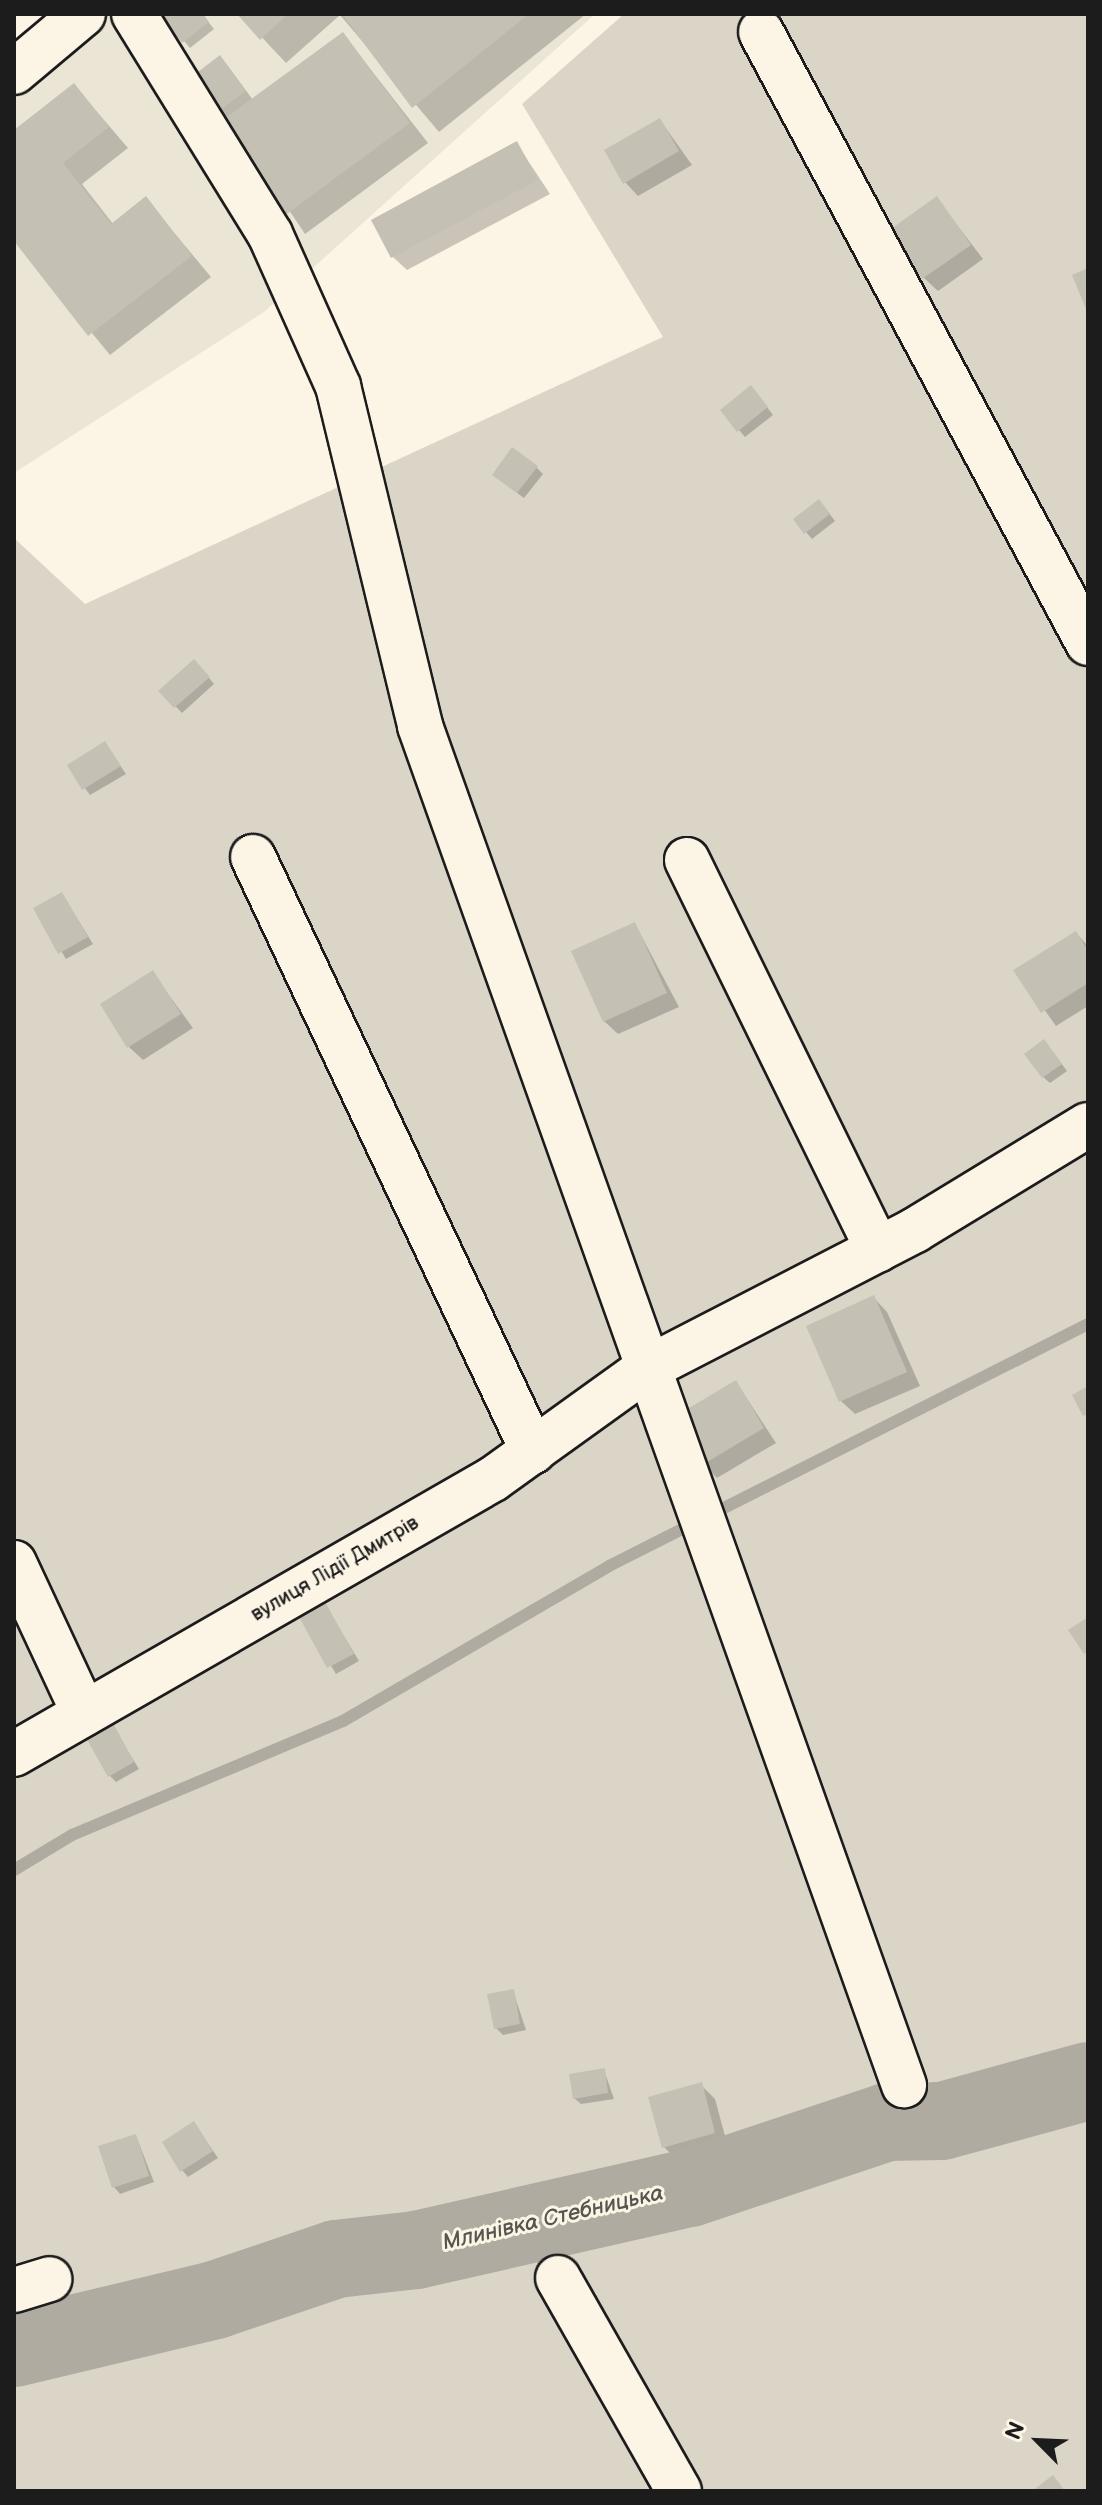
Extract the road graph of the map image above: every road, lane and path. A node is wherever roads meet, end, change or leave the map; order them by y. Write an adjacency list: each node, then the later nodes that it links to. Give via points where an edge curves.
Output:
1 (83, 14): 4 (street)
2 (134, 14): 10 (street, via 270,234 338,386 420,726)
3 (761, 32): 5 (street)
4 (14, 72)
5 (1088, 643)
6 (253, 857): 11 (street)
7 (687, 860): 9 (street)
8 (1088, 1125): 9 (street, вулиця Лідії Дмитрів)
9 (878, 1250): 10 (street, вулиця Лідії Дмитрів)
10 (646, 1369): 11 (street, вулиця Лідії Дмитрів); 15 (street)
11 (533, 1451): 13 (street, вулиця Лідії Дмитрів)
12 (14, 1563): 13 (street)
13 (84, 1713): 14 (street, вулиця Лідії Дмитрів)
14 (14, 1754)
15 (904, 2085)
16 (558, 2278): 17 (street)
17 (679, 2491)

